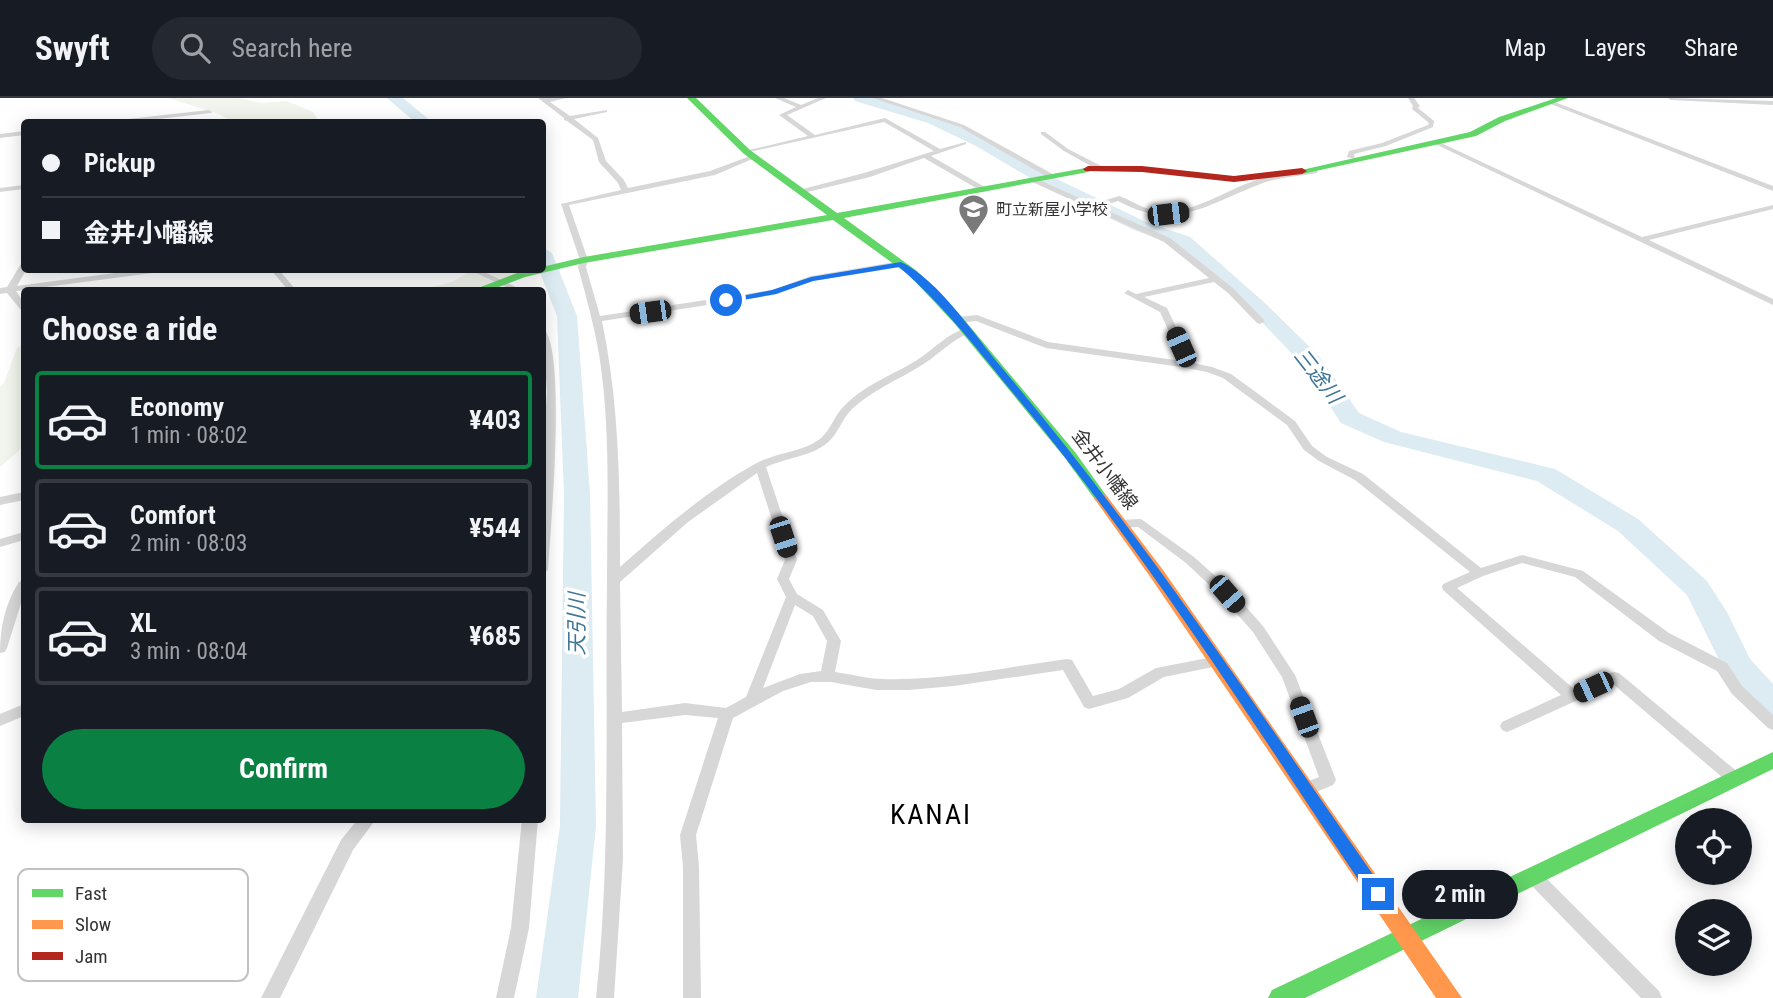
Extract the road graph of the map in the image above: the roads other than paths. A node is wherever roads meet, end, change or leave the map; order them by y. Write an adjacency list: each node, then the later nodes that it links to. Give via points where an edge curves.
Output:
1 (563, 98): 8 (street)
2 (691, 98): 23 (main road, 金井小幡線)
3 (778, 98): 11 (street)
4 (823, 98): 11 (street)
5 (876, 98): 27 (street, via 962,126)
6 (1411, 98): 25 (street, via 1431,126 1384,145 1351,152)
7 (1671, 98): 10 (street)
8 (543, 99): 15 (street)
9 (1557, 100): 20 (main road, via 1473,134); 30 (street)
10 (1773, 105)
11 (799, 106): 19 (street, via 781,116)
12 (605, 111): 15 (street)
13 (209, 112): 14 (street)
14 (147, 119)
15 (566, 119): 35 (street, via 596,139 603,162)
16 (21, 133): 18 (street)
17 (1042, 133): 26 (street)
18 (0, 136)
19 (814, 137): 22 (street, via 885,120); 23 (street)
20 (1436, 142): 25 (main road); 40 (street)
21 (964, 143): 22 (street)
22 (939, 151): 24 (street)
23 (750, 155): 35 (street, via 712,173); 36 (main road, 金井小幡線)
24 (925, 156): 34 (street); 36 (street)
25 (1345, 162): 26 (main road, via 1234,179); 37 (street, via 1258,181 1182,213 1143,211 1119,198)
26 (1103, 169): 27 (main road)
27 (1054, 177): 28 (main road)
28 (1034, 181): 34 (main road); 37 (street)
29 (1773, 184): 30 (street)
30 (1763, 186): 32 (street)
31 (21, 187): 33 (street)
32 (1773, 189)
33 (0, 190)
34 (986, 191): 39 (main road)
35 (626, 192): 41 (street, via 565,204)
36 (802, 192): 39 (main road, 金井小幡線)
37 (1092, 207): 49 (street, via 1167,240)
38 (1773, 207): 40 (street)
39 (835, 216): 41 (main road); 42 (main road, 金井小幡線)
40 (1640, 240): 56 (street)
41 (584, 260): 44 (main road); 58 (street)
42 (901, 264): 58 (street, via 811,279 774,292); 60 (main road, 金井小幡線)
43 (21, 270): 55 (street)
44 (546, 272)
45 (131, 273): 52 (street)
46 (278, 273): 53 (street)
47 (481, 273): 50 (street)
48 (543, 273): 51 (main road)
49 (1217, 279): 59 (street); 62 (street, via 1132,295 1164,310)
50 (503, 282): 51 (main road); 54 (main road)
51 (520, 283)
52 (33, 287)
53 (289, 287)
54 (490, 287)
55 (5, 291): 57 (street)
56 (1773, 302)
57 (21, 305)
58 (597, 320): 72 (street, via 611,414)
59 (1260, 321)
60 (962, 326): 62 (street, via 977,318 1046,345); 65 (street, via 921,362 875,385 845,411 827,438); 68 (main road, 金井小幡線, via 1070,455)
61 (546, 342): 63 (street)
62 (1189, 365): 71 (street, via 1209,369 1245,387 1291,423 1308,448 1359,477)
63 (547, 393): 64 (street)
64 (546, 428)
65 (760, 466): 72 (street, via 648,548); 74 (street, via 791,560 783,579)
66 (21, 497): 67 (street)
67 (0, 501)
68 (1120, 524): 76 (main road, 金井小幡線); 88 (street, via 1141,523 1190,559 1258,629 1288,675 1328,780)
69 (21, 538): 70 (street)
70 (0, 543)
71 (1479, 573): 78 (street, via 1448,587); 84 (street, via 1522,559 1579,573 1647,626 1722,667 1737,690)
72 (613, 581): 82 (street)
73 (21, 590): 75 (street)
74 (792, 597): 77 (street, via 818,613 834,641); 79 (street)
75 (0, 648)
76 (1218, 662): 77 (street, via 1161,672 1123,694 1089,703 1067,664 914,684); 88 (main road, 金井小幡線)
77 (827, 678): 79 (street, via 811,677)
78 (1572, 696): 85 (street); 87 (street, via 1614,677)
79 (751, 702): 81 (street)
80 (21, 711): 83 (street)
81 (727, 714): 82 (street, via 684,708); 96 (street, via 688,835)
82 (615, 719): 95 (street, via 616,881)
83 (0, 720)
84 (1773, 724)
85 (1507, 726)
86 (1773, 760): 87 (main road)
87 (1735, 779): 91 (main road)
88 (1306, 789): 92 (main road, 金井小幡線)
89 (365, 823): 93 (street, via 347,845)
90 (530, 823): 94 (street, via 520,928)
91 (1533, 876): 92 (main road); 99 (street)
92 (1407, 937): 97 (main road); 98 (main road, 金井小幡線)
93 (270, 998)
94 (505, 998)
95 (605, 998)
96 (692, 998)
97 (1280, 998)
98 (1450, 998)
99 (1651, 998)

